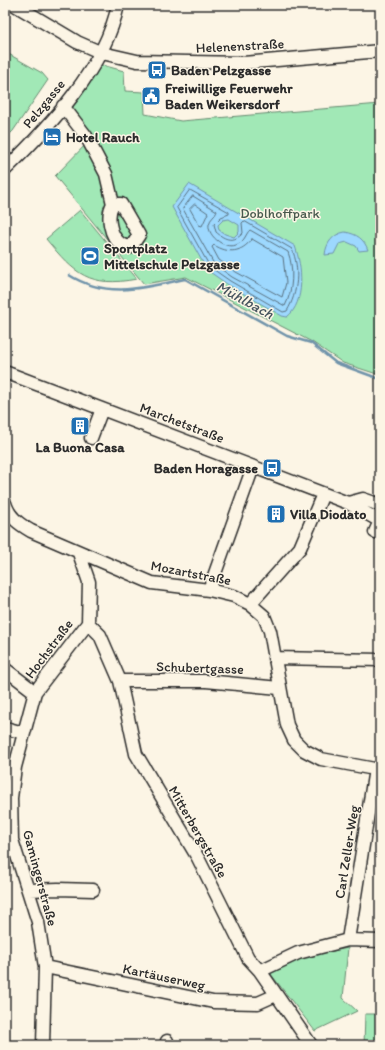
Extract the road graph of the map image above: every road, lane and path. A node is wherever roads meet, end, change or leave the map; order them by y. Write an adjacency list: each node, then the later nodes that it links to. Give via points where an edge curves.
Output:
1 (12, 5): 4 (street, Helenenstraße, via 77,42)
2 (118, 5): 4 (street, Pelzgasse)
3 (380, 52): 4 (street, Helenenstraße, via 243,63 191,64 137,61)
4 (102, 53): 5 (street, Pelzgasse)
5 (63, 106): 6 (street, Pelzgasse, via 39,136); 7 (street, via 86,136 106,174)
6 (5, 170)
7 (113, 204)
8 (5, 372): 9 (street); 10 (street, Marchetstraße)
9 (5, 380)
10 (102, 409): 11 (street); 12 (street, Marchetstraße)
11 (91, 438)
12 (253, 466): 13 (street, Marchetstraße); 19 (street)
13 (323, 494): 15 (street, Marchetstraße); 20 (street, via 300,548)
14 (5, 503): 18 (street, Mozartstraße, via 16,522 31,532)
15 (348, 503): 16 (street, Marchetstraße, via 363,499); 17 (street, Marchetstraße)
16 (380, 505)
17 (378, 524)
18 (79, 553): 19 (street, Mozartstraße, via 152,583); 21 (street, Hochstraße, via 90,582)
19 (209, 590): 20 (street, Mozartstraße, via 234,596)
20 (250, 604): 22 (street, Mozartstraße, via 264,616 270,630)
21 (88, 623): 25 (street, Mitterbergstraße, via 100,635); 27 (street, Hochstraße)
22 (274, 658): 23 (street); 26 (street, Mozartstraße)
23 (380, 660)
24 (5, 669): 27 (street, Hochstraße)
25 (120, 681): 26 (street, Schubertgasse, via 206,681); 37 (street, Mitterbergstraße, via 136,754 198,858 248,958)
26 (279, 688): 31 (street, Mozartstraße, via 287,725 294,740 304,750 321,759)
27 (35, 692): 29 (street, Hochstraße)
28 (5, 728): 29 (street)
29 (24, 733): 30 (street, Hochstraße)
30 (10, 769): 32 (street, Gamingerstraße, via 12,840)
31 (378, 769): 34 (street, Carl Zeller-Weg)
32 (29, 890): 33 (street); 36 (street, Gamingerstraße, via 38,922)
33 (92, 890)
34 (348, 940): 35 (street); 37 (street, via 298,953)
35 (380, 941)
36 (45, 967): 38 (street, Kartäuserweg, via 213,1002 258,1003); 39 (street, Gamingerstraße)
37 (260, 971): 38 (street, Mitterbergstraße)
38 (276, 995): 40 (street, Mitterbergstraße)
39 (44, 1045)
40 (311, 1045)

